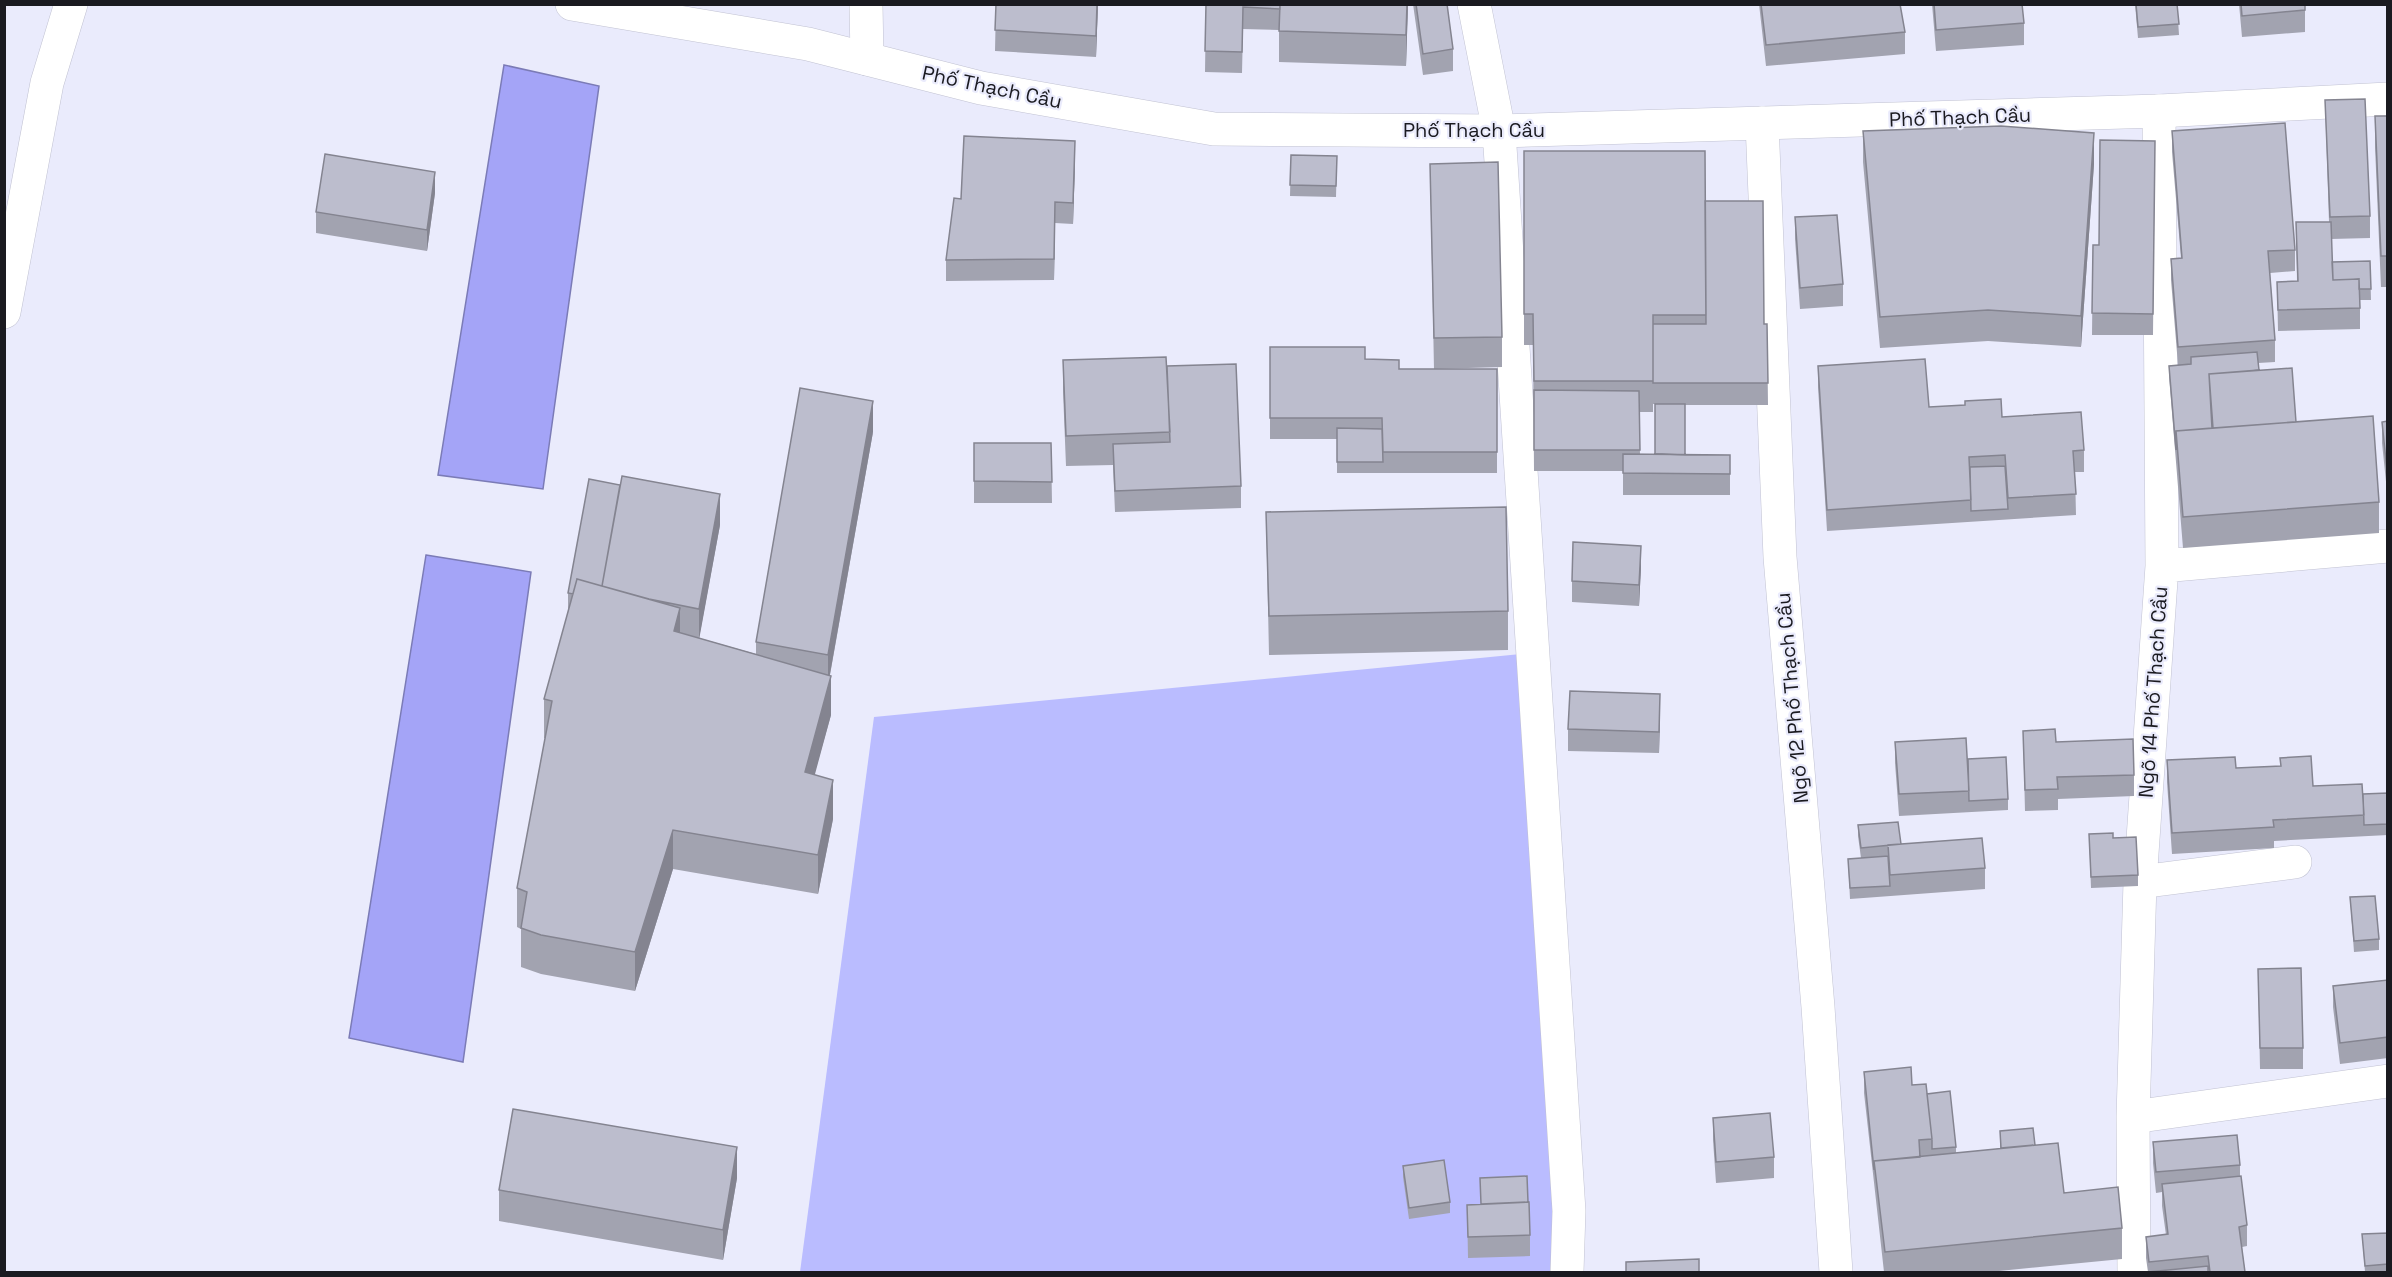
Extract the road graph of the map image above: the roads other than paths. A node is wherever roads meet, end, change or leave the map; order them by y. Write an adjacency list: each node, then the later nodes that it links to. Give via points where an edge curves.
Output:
1 (71, 4): 11 (street, via 47,83)
2 (572, 4): 5 (street, Phố Thạch Cầu)
3 (866, 4): 6 (street)
4 (1474, 4): 10 (street)
5 (680, 14): 6 (street, Phố Thạch Cầu)
6 (867, 59): 10 (street, Phố Thạch Cầu, via 981,88 1214,129)
7 (2385, 107): 8 (street, Phố Thạch Cầu)
8 (2159, 111): 9 (street, Phố Thạch Cầu); 13 (street, Ngõ 14 Phố Thạch Cầu)
9 (1762, 123): 10 (street, Phố Thạch Cầu); 19 (street, Ngõ 12 Phố Thạch Cầu, via 1780,557)
10 (1499, 131): 18 (street, via 1569,1211)
11 (4, 312)
12 (2388, 546): 13 (street)
13 (2162, 566): 15 (street, Ngõ 14 Phố Thạch Cầu)
14 (2295, 862): 15 (street)
15 (2140, 882): 17 (street, Ngõ 14 Phố Thạch Cầu)
16 (2388, 1081): 17 (street)
17 (2133, 1117): 20 (street, Ngõ 14 Phố Thạch Cầu)
18 (1567, 1272)
19 (1836, 1272)
20 (2134, 1272)

